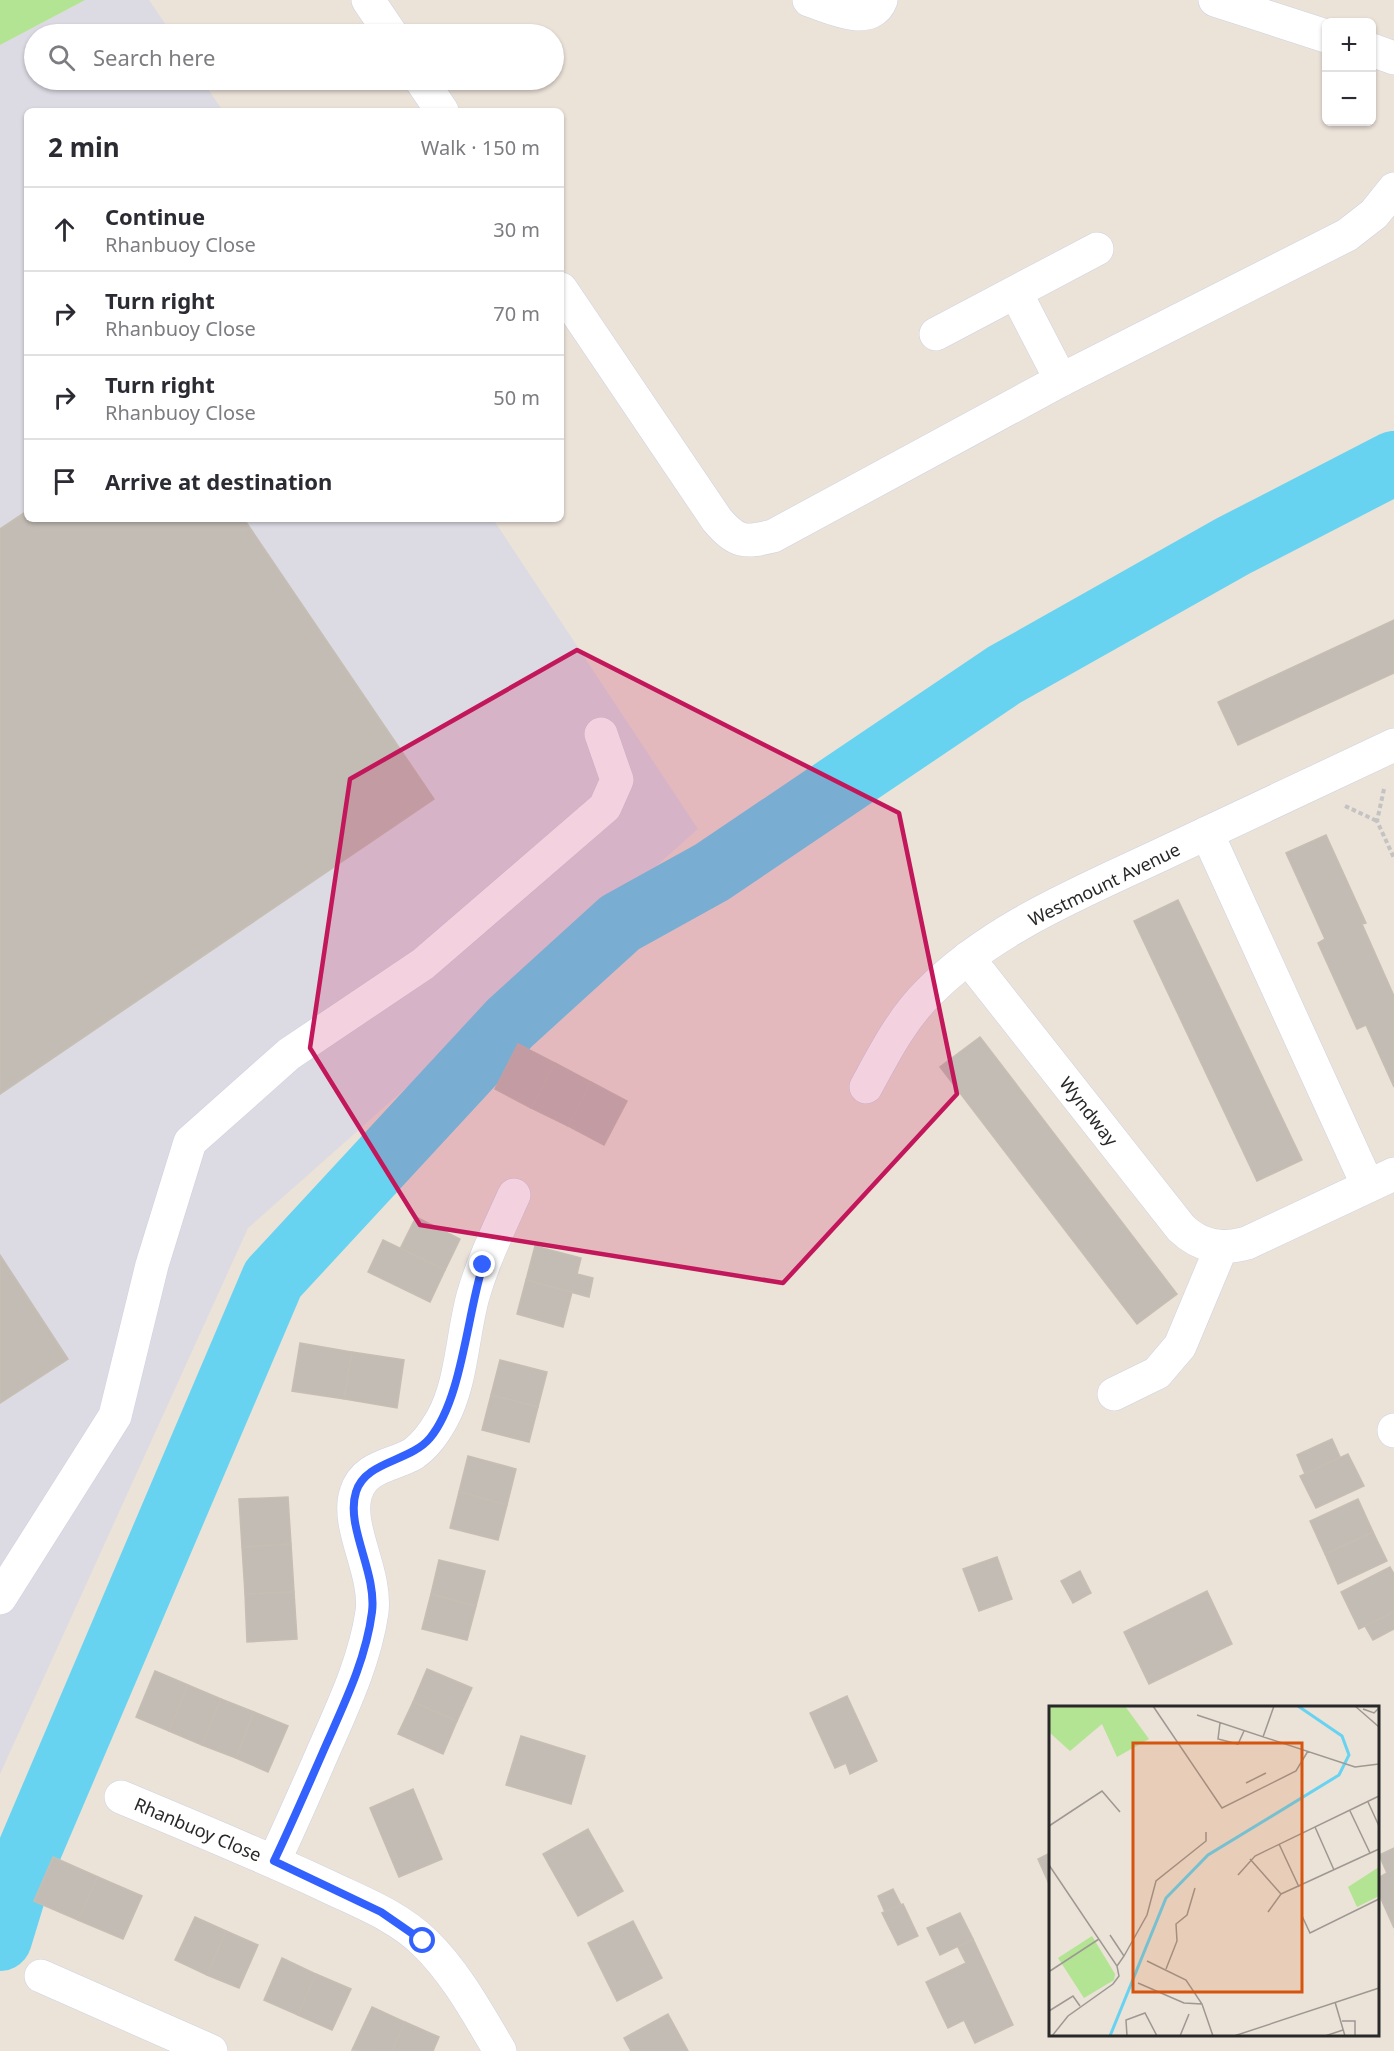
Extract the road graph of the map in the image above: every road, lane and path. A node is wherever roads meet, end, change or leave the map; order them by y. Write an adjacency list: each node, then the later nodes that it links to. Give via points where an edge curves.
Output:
1 (368, 0): 5 (street)
2 (809, 0): 3 (street, via 857,15 868,14)
3 (881, 0)
4 (1215, 0): 6 (street)
5 (384, 24)
6 (1322, 35)
7 (1376, 52): 8 (street)
8 (1394, 58)
9 (428, 90): 10 (street)
10 (440, 108)
11 (1394, 189): 16 (street, via 1374,214 1347,235)
12 (1097, 249): 14 (street)
13 (564, 293): 16 (street, via 717,520 737,539 747,541 773,536)
14 (1016, 293): 15 (street); 16 (street)
15 (936, 334)
16 (1061, 380)
17 (601, 734): 28 (street, via 617,780 605,807 423,964 289,1054 190,1142 152,1265 115,1416)
18 (1394, 745): 20 (street, Westmount Avenue)
19 (1377, 821): 21 (path)
20 (1207, 833): 22 (street, Westmount Avenue, via 1075,896); 24 (street)
21 (1394, 858)
22 (968, 958): 23 (street, Westmount Avenue, via 927,993 895,1032); 26 (street, Wyndway, via 1181,1227 1200,1242)
23 (866, 1087)
24 (1381, 1180): 26 (street, via 1247,1243)
25 (514, 1196): 30 (street, Rhanbuoy Close, via 483,1265 444,1416 422,1447 368,1473 356,1491 353,1514 369,1568 372,1595 368,1634 353,1685)
26 (1221, 1248): 27 (street, via 1180,1346 1157,1373)
27 (1114, 1394)
28 (0, 1598)
29 (121, 1797): 30 (street, Rhanbuoy Close)
30 (274, 1861): 33 (street, Rhanbuoy Close, via 381,1912 423,1941 452,1973)
31 (41, 1976): 32 (street)
32 (211, 2051)
33 (501, 2051)

